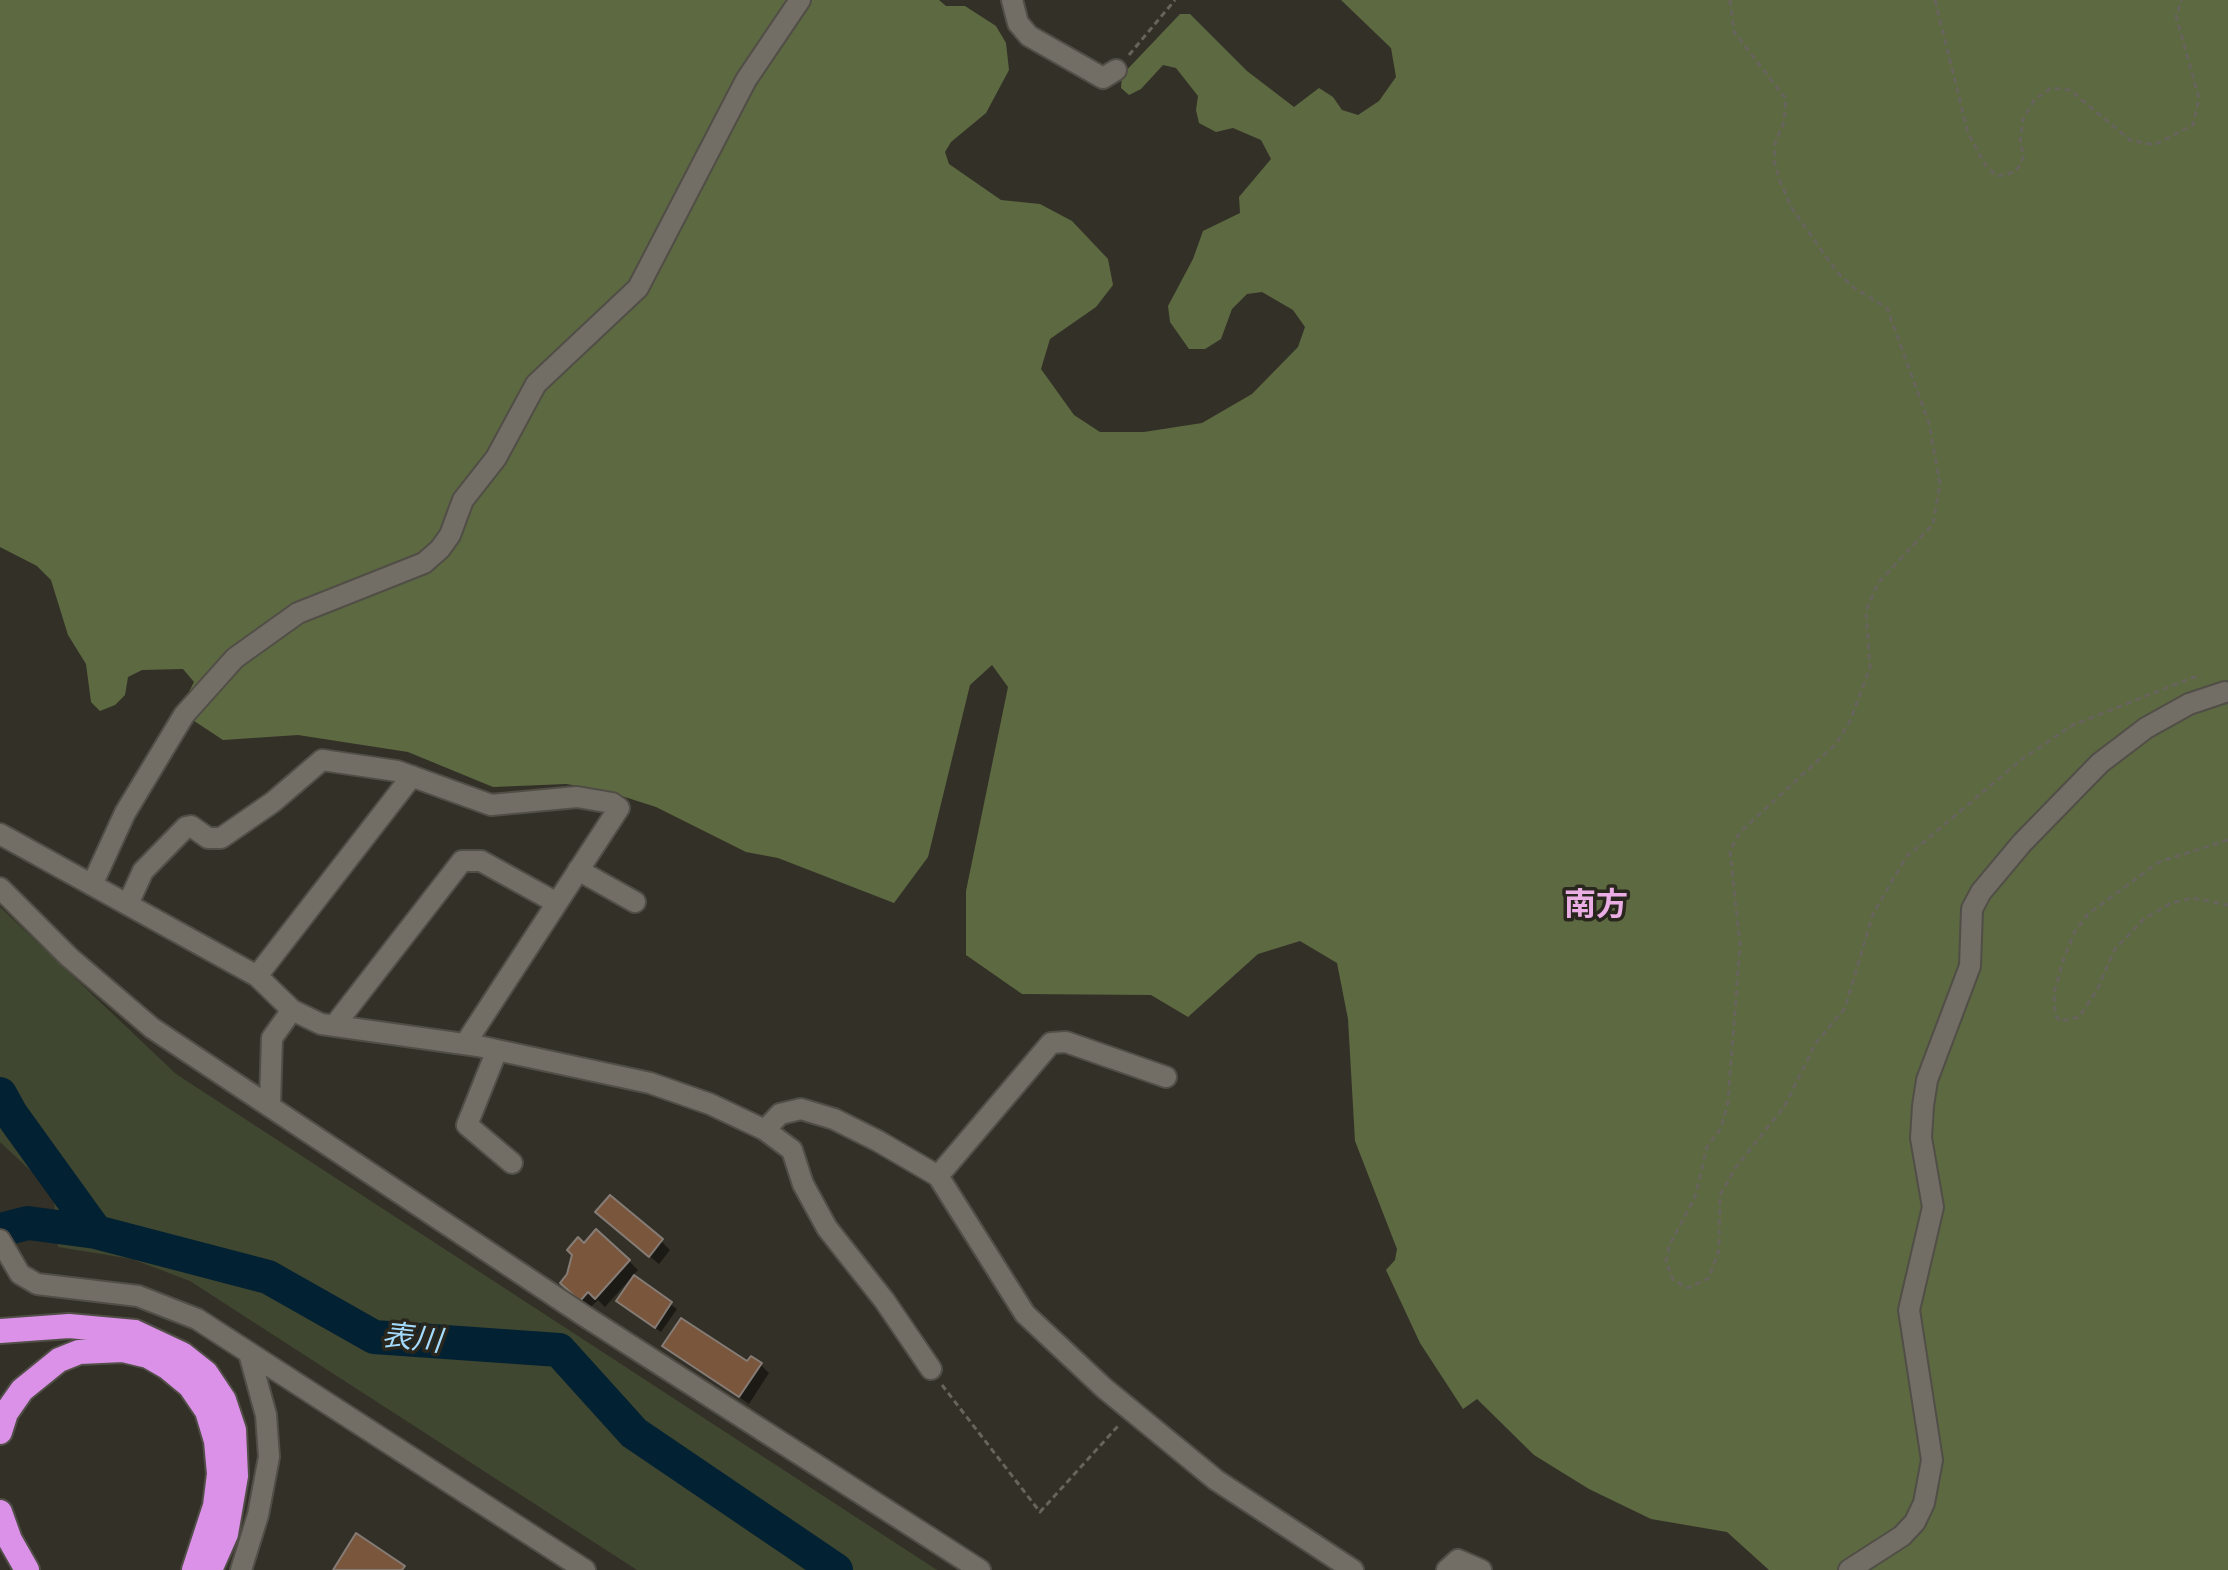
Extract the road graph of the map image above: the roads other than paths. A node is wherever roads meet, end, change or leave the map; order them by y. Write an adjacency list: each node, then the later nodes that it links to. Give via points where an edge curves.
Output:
1 (800, 0): 8 (street, via 746,80 638,288 536,384 496,458 463,500 440,549 424,563 298,613 235,658 184,715 125,813)
2 (1012, 0): 3 (street, via 1018,23 1029,36 1103,78)
3 (1116, 70)
4 (2225, 692): 38 (street, via 2189,704 2146,728 2100,763 2022,843 1972,909 1970,966 1927,1080 1923,1106 1921,1138 1933,1207 1909,1310 1932,1460 1924,1503 1902,1536)
5 (412, 776): 7 (street, via 491,805 577,797 612,803 619,808); 12 (street, via 322,760 221,838 186,827 143,871); 13 (street)
6 (0, 834): 8 (street)
7 (578, 870): 10 (street); 11 (street)
8 (92, 885): 12 (street)
9 (0, 888): 19 (street, via 69,957 152,1028)
10 (635, 902)
11 (557, 903): 15 (street, via 481,861 462,861); 16 (street)
12 (128, 904): 13 (street)
13 (257, 976): 14 (street)
14 (292, 1010): 15 (street); 19 (street, via 272,1038)
15 (334, 1026): 16 (street)
16 (465, 1044): 17 (street)
17 (497, 1050): 20 (street, via 650,1083); 21 (street, via 467,1125)
18 (1166, 1077): 22 (street, via 1066,1042 1051,1043)
19 (270, 1103): 34 (street, via 583,1315)
20 (765, 1130): 22 (street, via 780,1114 801,1109 834,1119); 26 (street, via 792,1150 827,1228)
21 (512, 1163)
22 (938, 1176): 35 (street, via 1025,1314 1216,1480)
23 (3, 1247): 25 (street, via 20,1274 37,1284 150,1300 197,1319)
24 (0, 1331): 31 (highway, via 69,1326 135,1332 182,1354 206,1373 224,1400 234,1430 236,1476 226,1534)
25 (249, 1353): 32 (street, via 266,1415 269,1457); 33 (street)
26 (931, 1369)
27 (0, 1432): 30 (highway, via 22,1390 40,1372 69,1356 123,1350 167,1367 190,1386 207,1411 216,1441 215,1506)
28 (0, 1512): 29 (highway)
29 (27, 1570)
30 (194, 1570)
31 (210, 1570)
32 (241, 1570)
33 (585, 1570)
34 (980, 1570)
35 (1353, 1570)
36 (1447, 1570): 37 (street, via 1458,1560)
37 (1481, 1570)
38 (1849, 1570)

